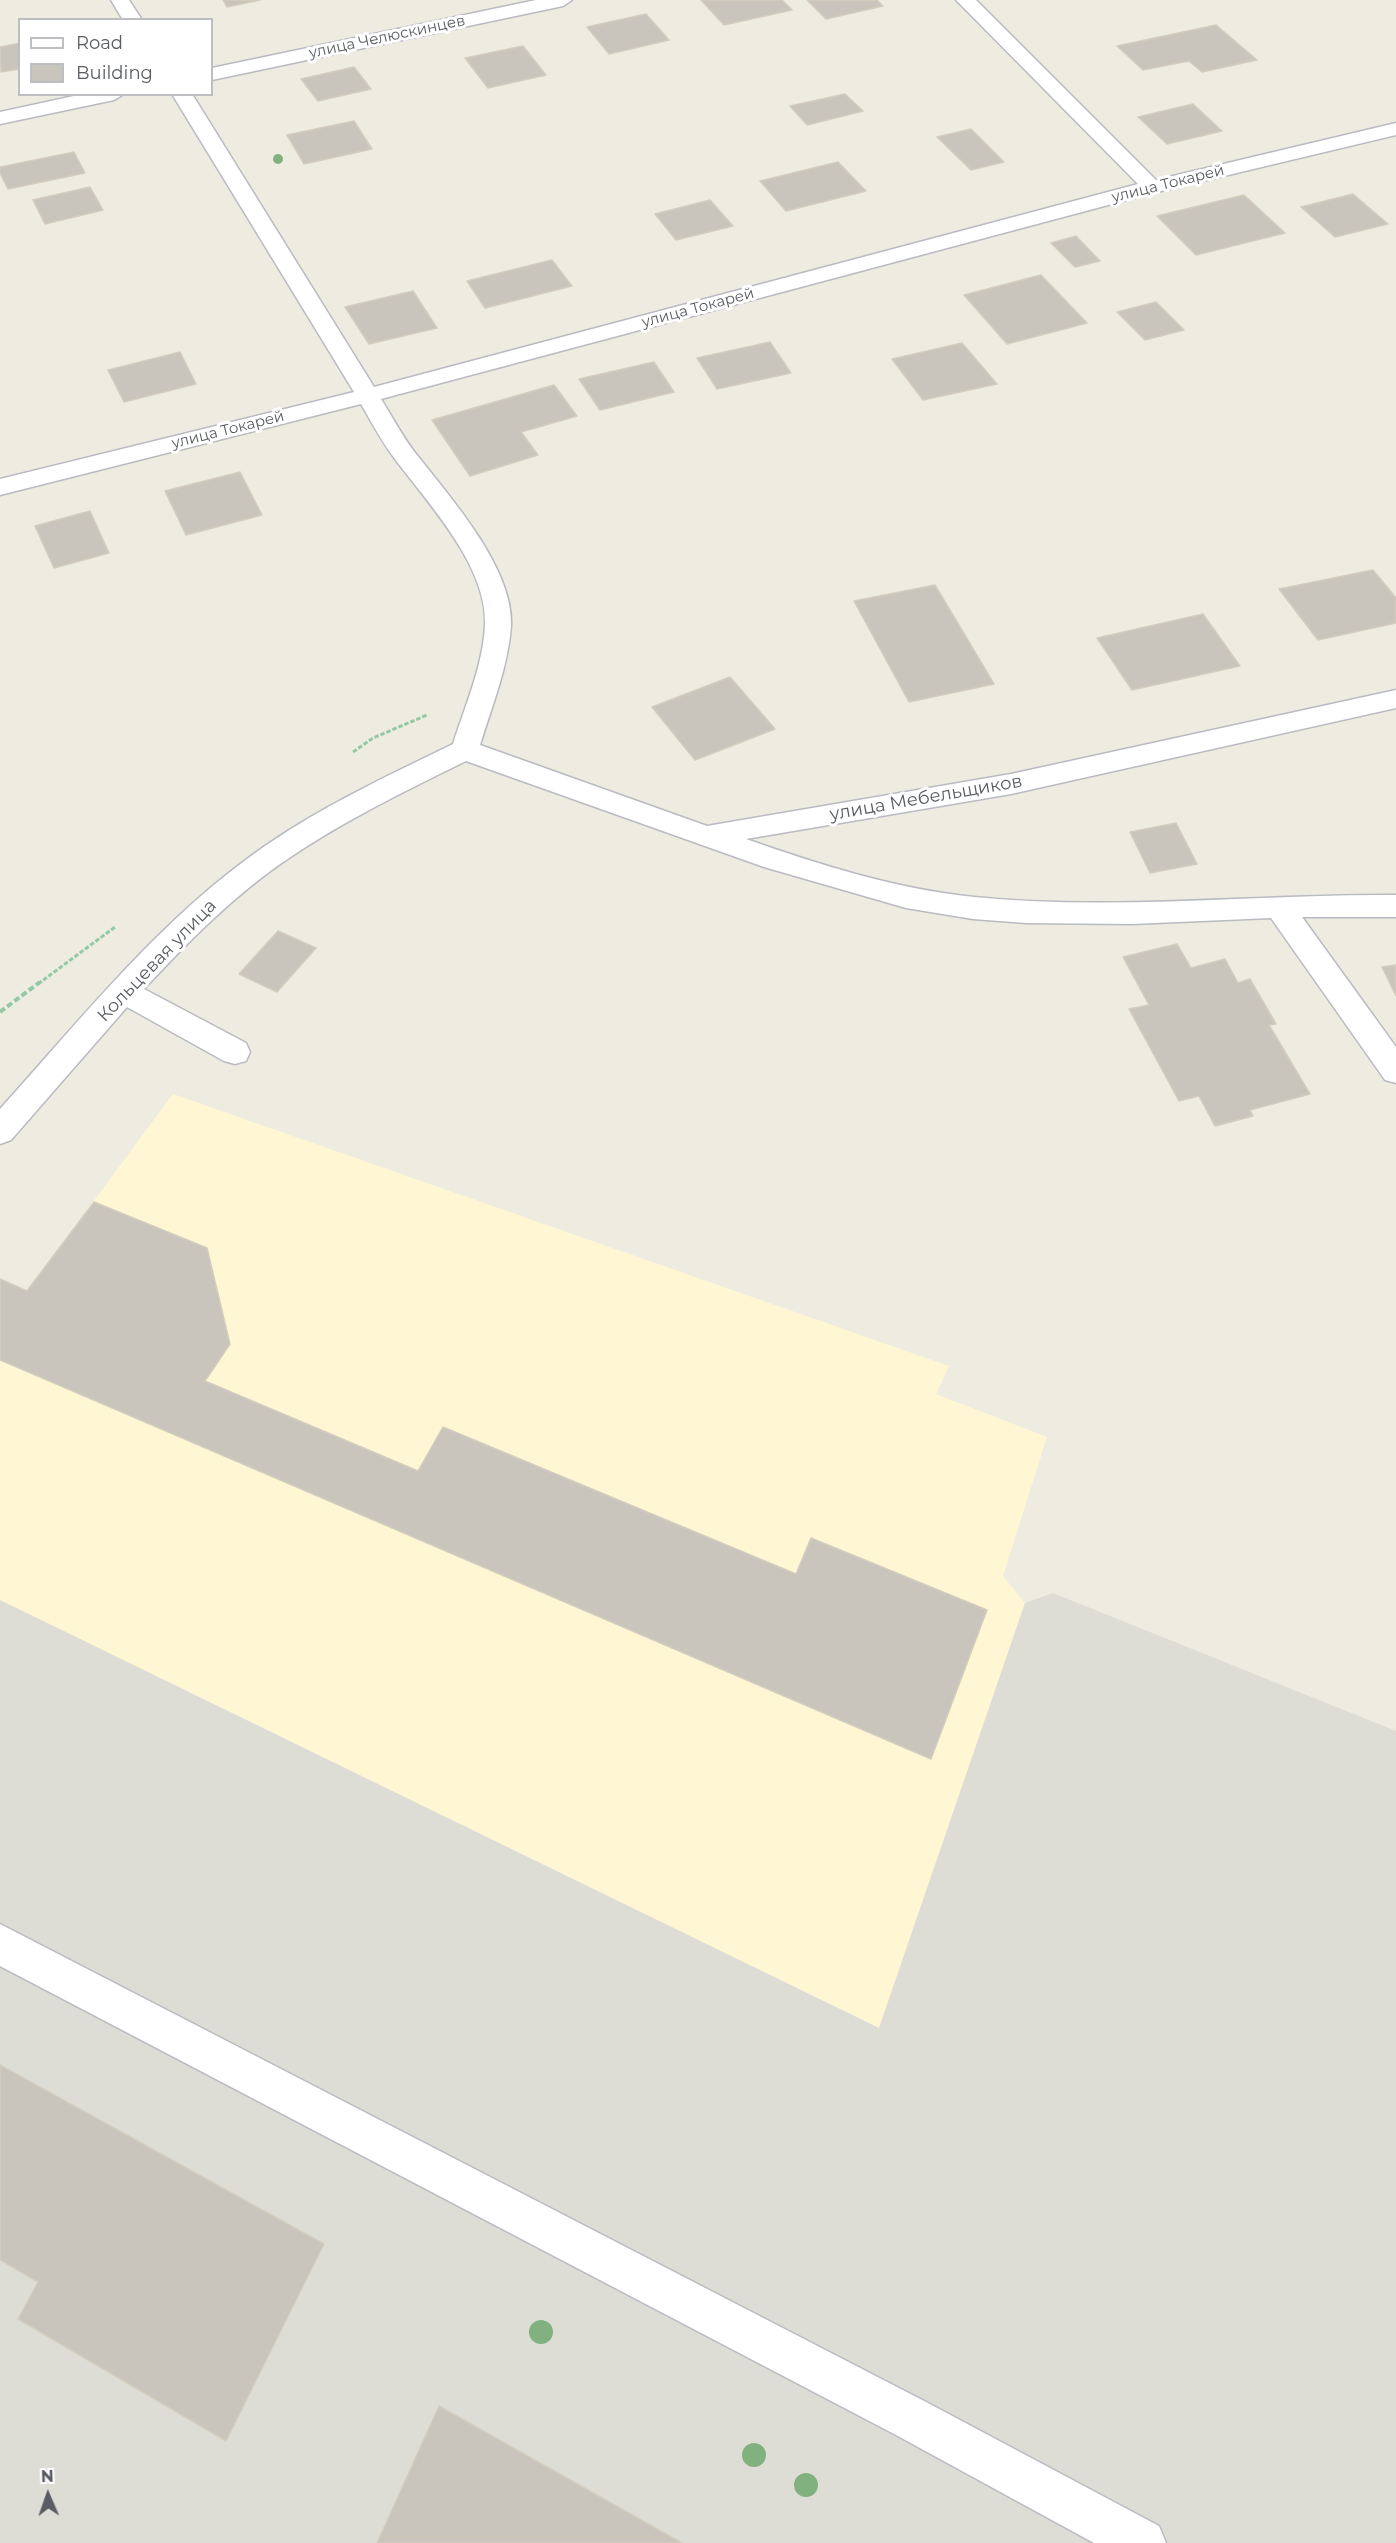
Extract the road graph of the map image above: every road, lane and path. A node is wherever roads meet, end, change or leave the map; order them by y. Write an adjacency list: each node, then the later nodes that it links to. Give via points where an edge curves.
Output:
1 (120, 0): 4 (street)
2 (563, 0): 5 (street, улица Челюскинцев)
3 (965, 0): 10 (street)
4 (132, 18)
5 (213, 74)
6 (104, 96): 8 (street)
7 (183, 96): 11 (street)
8 (0, 118)
9 (1396, 129): 10 (street, улица Токарей)
10 (1152, 187): 11 (street, улица Токарей)
11 (367, 396): 12 (street, улица Токарей); 14 (street, via 402,452 457,520 495,593 498,624 493,660)
12 (0, 487)
13 (1396, 699): 15 (street, улица Мебельщиков, via 1011,784)
14 (465, 750): 15 (street, улица Мебельщиков); 18 (street, Кольцевая улица, via 346,808 273,855 185,928)
15 (706, 836): 17 (street, via 865,887 972,908 1067,914)
16 (1396, 906): 17 (street)
17 (1280, 909): 20 (street)
18 (124, 992): 19 (street); 21 (street, Кольцевая улица)
19 (235, 1052)
20 (1396, 1071)
21 (0, 1131)
22 (0, 1944): 23 (street)
23 (1142, 2543)

